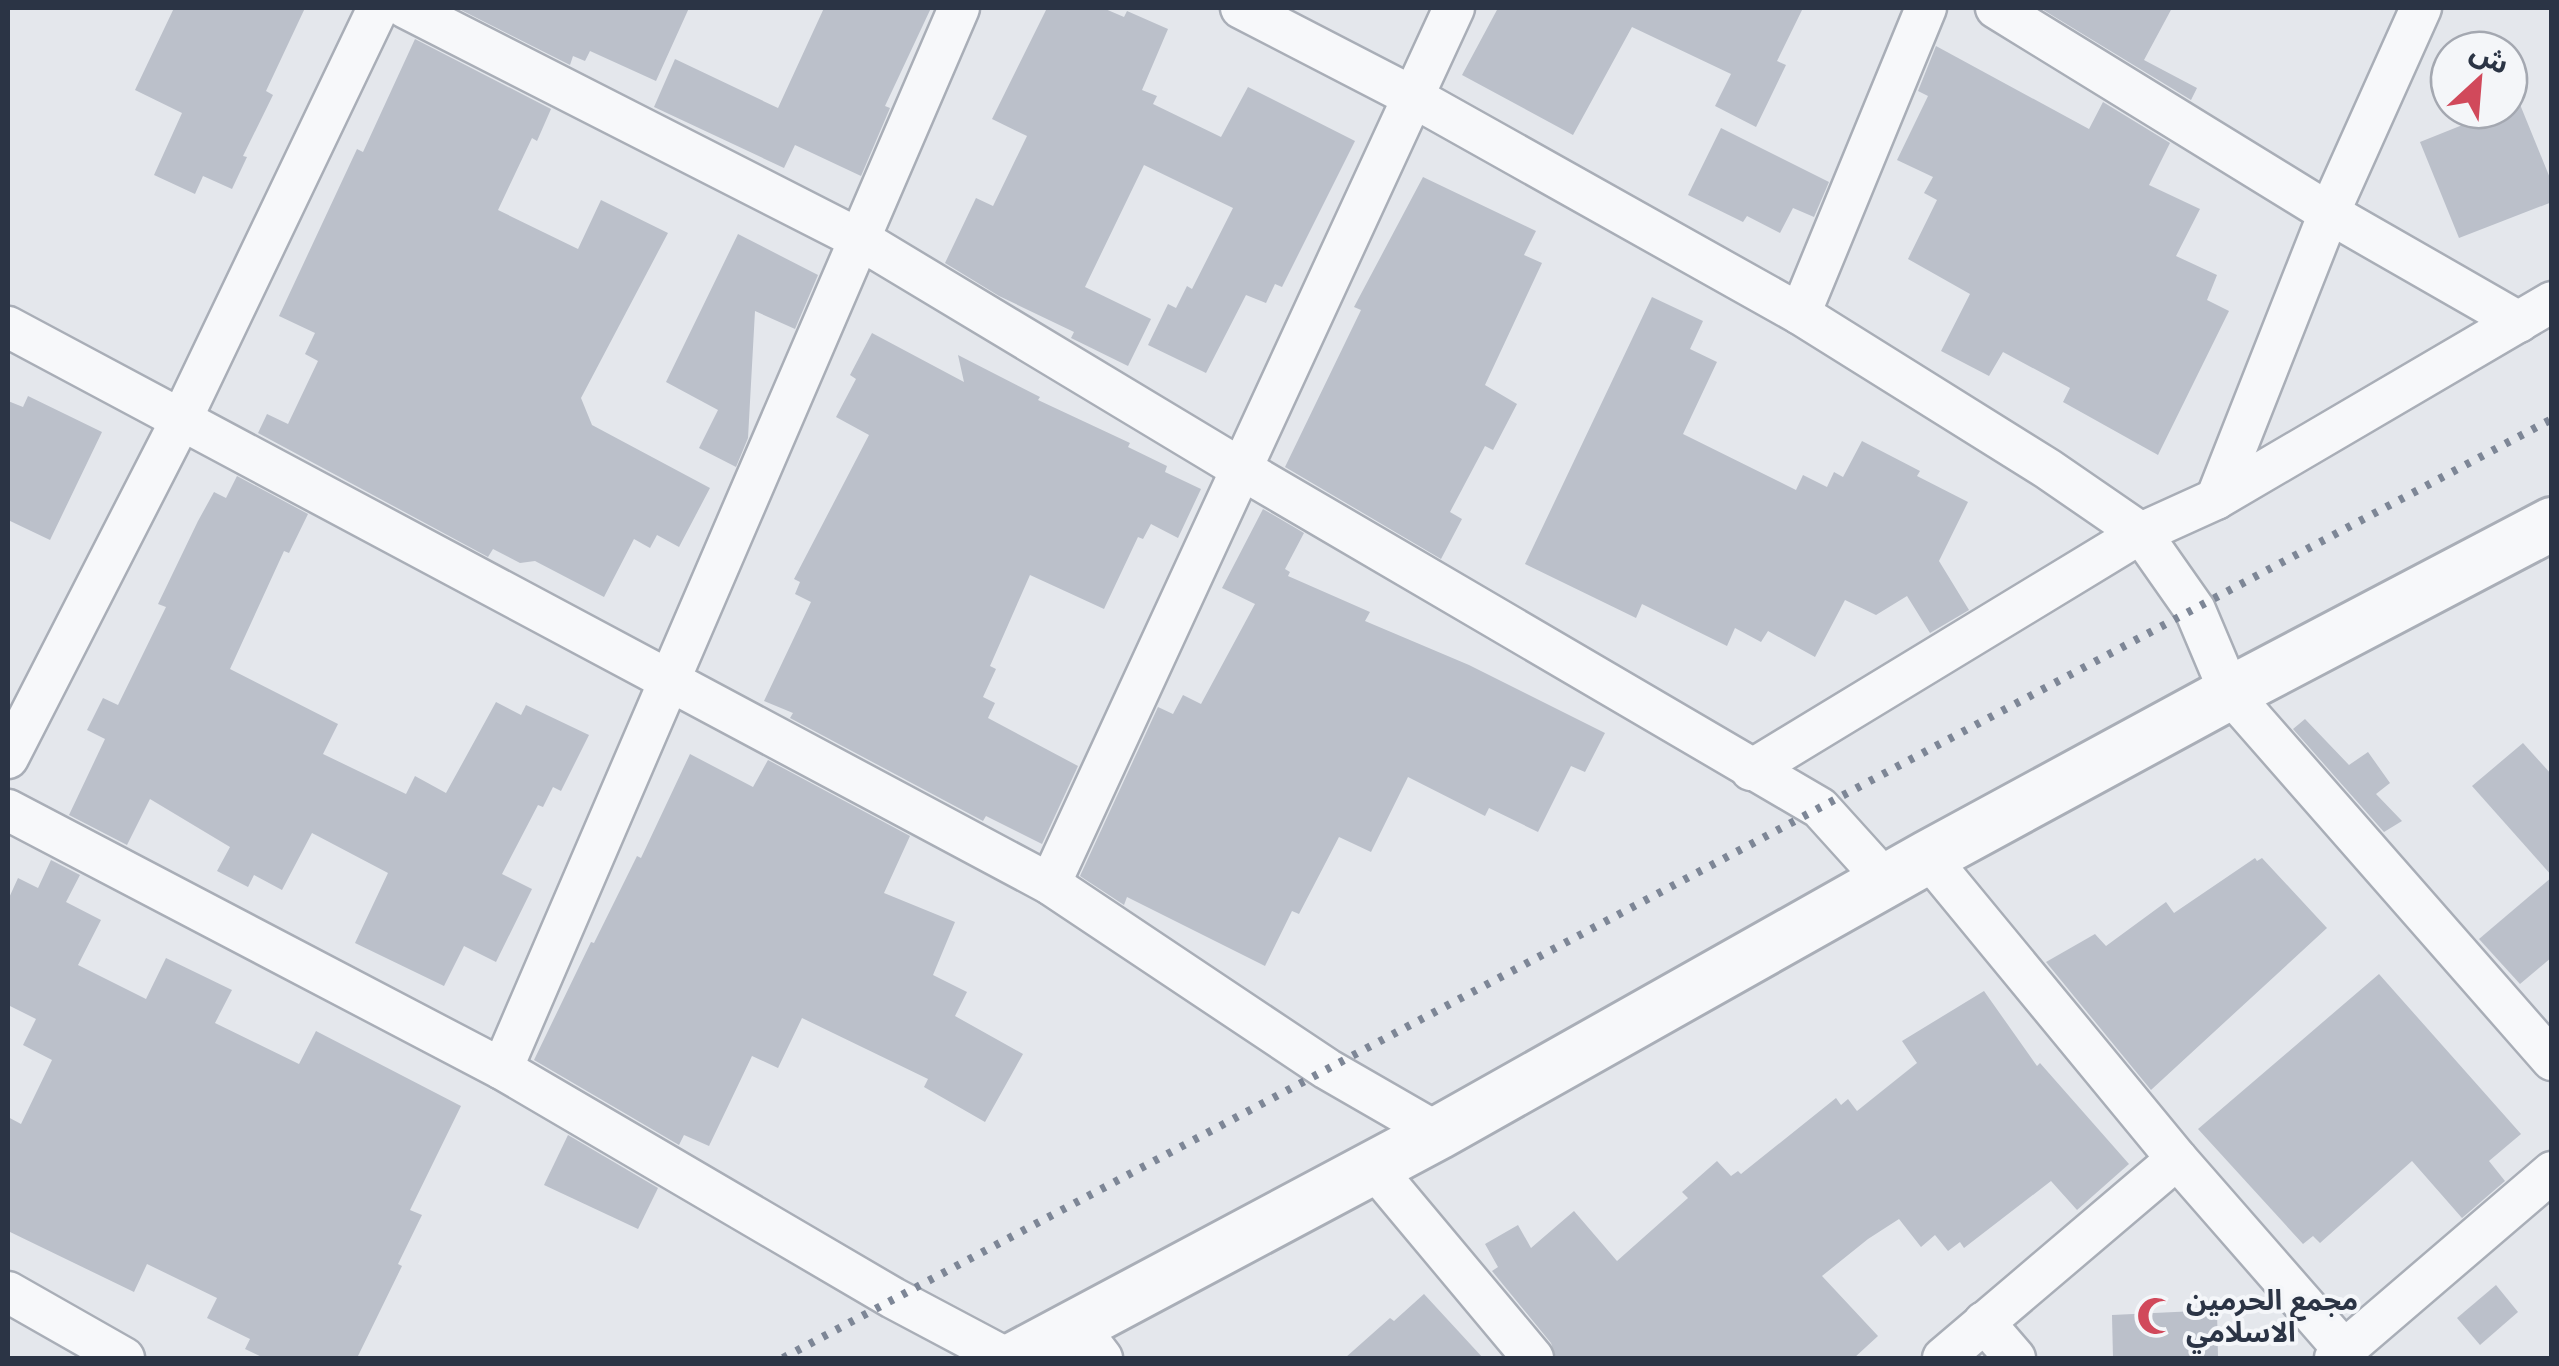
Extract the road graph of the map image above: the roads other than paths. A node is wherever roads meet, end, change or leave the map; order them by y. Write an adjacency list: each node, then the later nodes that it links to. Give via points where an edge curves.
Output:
1 (378, 8): 15 (street)
2 (406, 8): 11 (street)
3 (959, 8): 11 (street)
4 (1241, 8): 9 (street)
5 (1454, 8): 9 (street)
6 (1926, 8): 13 (street)
7 (1996, 8): 10 (street)
8 (2421, 8): 10 (street)
9 (1414, 98): 13 (street); 16 (street)
10 (2328, 212): 12 (street); 17 (street)
11 (860, 240): 16 (street); 20 (street)
12 (2535, 312): 17 (street)
13 (1800, 314): 19 (street)
14 (8, 326): 15 (street)
15 (181, 420): 20 (street); 22 (street)
16 (1243, 470): 23 (street); 26 (street)
17 (2216, 499): 19 (street)
18 (2552, 524): 21 (street)
19 (2141, 533): 21 (street, via 2195,610); 23 (street)
20 (671, 681): 26 (street); 28 (street)
21 (2230, 693): 25 (street); 27 (street)
22 (8, 758)
23 (1751, 770): 25 (street)
24 (8, 810): 28 (street)
25 (1907, 869): 29 (street); 30 (street)
26 (1050, 884): 29 (street)
27 (2552, 1060)
28 (502, 1068): 38 (street)
29 (1438, 1134): 31 (street)
30 (2177, 1159): 34 (street); 36 (street)
31 (1374, 1168): 35 (street); 40 (street)
32 (2552, 1172): 36 (street)
33 (8, 1292): 37 (street)
34 (1984, 1322): 41 (street); 42 (street)
35 (1089, 1342): 39 (street)
36 (2340, 1354)
37 (124, 1358)
38 (1006, 1358)
39 (1016, 1358)
40 (1532, 1358)
41 (1943, 1358)
42 (2015, 1358)

